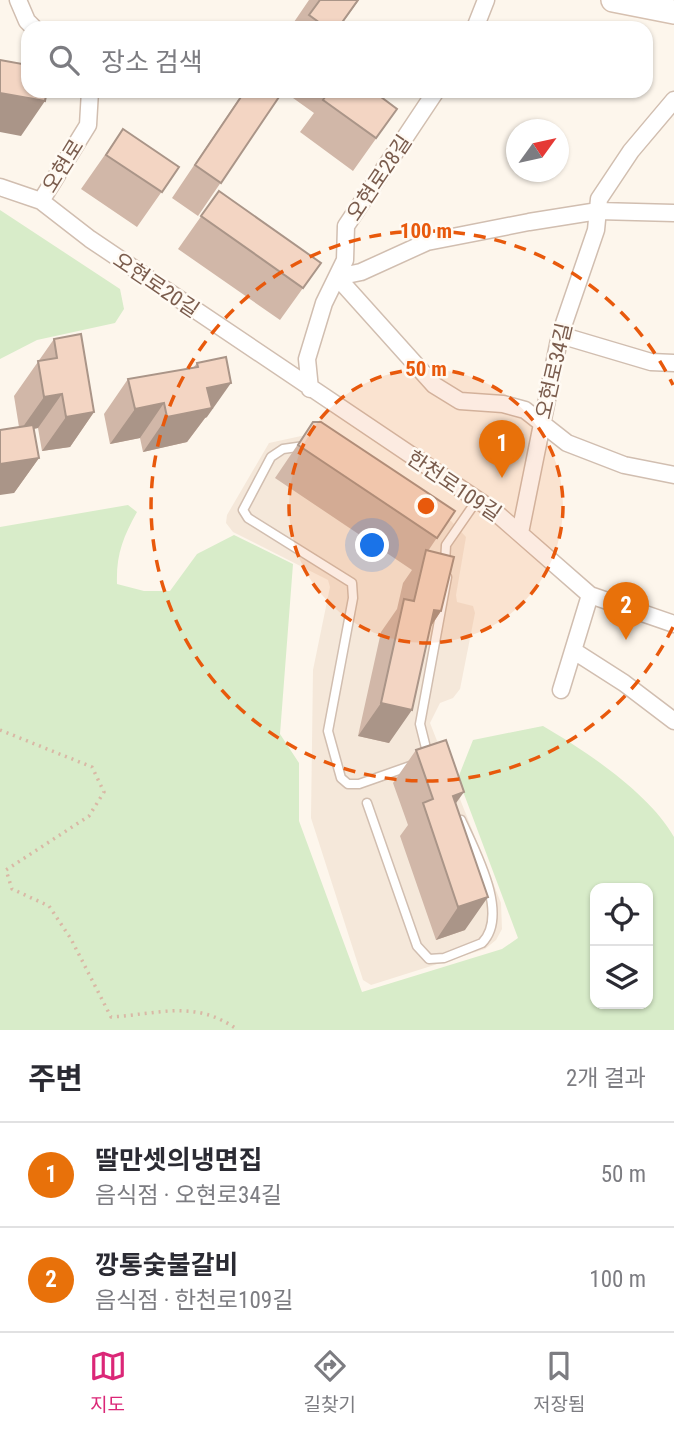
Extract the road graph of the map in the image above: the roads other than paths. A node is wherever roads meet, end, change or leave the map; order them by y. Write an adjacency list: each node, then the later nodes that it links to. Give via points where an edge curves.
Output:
1 (18, 0): 5 (street)
2 (486, 0): 6 (street)
3 (613, 0): 4 (street)
4 (674, 12)
5 (27, 21)
6 (478, 21)
7 (90, 98): 11 (street, 오현로, via 88,125)
8 (431, 98): 14 (street, 오현로28길, via 345,226 345,260)
9 (674, 100): 12 (street, 오현로34길, via 631,151 599,199)
10 (0, 187): 11 (street, 오현로20길)
11 (41, 201): 17 (street, 오현로20길)
12 (598, 211): 13 (street); 14 (street, via 428,242 361,272); 15 (street, 오현로34길, via 596,230)
13 (674, 213)
14 (337, 277): 17 (street, 오현로28길, via 307,359); 18 (street, via 434,385 460,401 503,404 525,410)
15 (560, 335): 16 (street, via 651,362); 18 (street, 오현로34길)
16 (674, 363)
17 (310, 389): 21 (street, 한천로109길)
18 (543, 422): 20 (street, via 567,443 624,465); 23 (street, 오현로34길)
19 (314, 447): 30 (lane, via 283,449 271,457 243,510 248,518 352,583 354,598 328,731 341,778 359,784)
20 (674, 475)
21 (477, 500): 23 (street, 한천로109길); 24 (lane)
22 (440, 530): 24 (lane)
23 (520, 533): 25 (street, 한천로109길)
24 (451, 538): 30 (lane, via 444,558 447,591 421,724 423,746)
25 (590, 595): 26 (street, 한천로109길); 27 (street)
26 (674, 625)
27 (574, 651): 28 (street); 29 (street)
28 (561, 690)
29 (674, 722)
30 (430, 759): 31 (lane)
31 (435, 769)
32 (367, 803): 33 (lane, via 417,946 423,956 435,960 482,943 494,916)
33 (456, 809)

